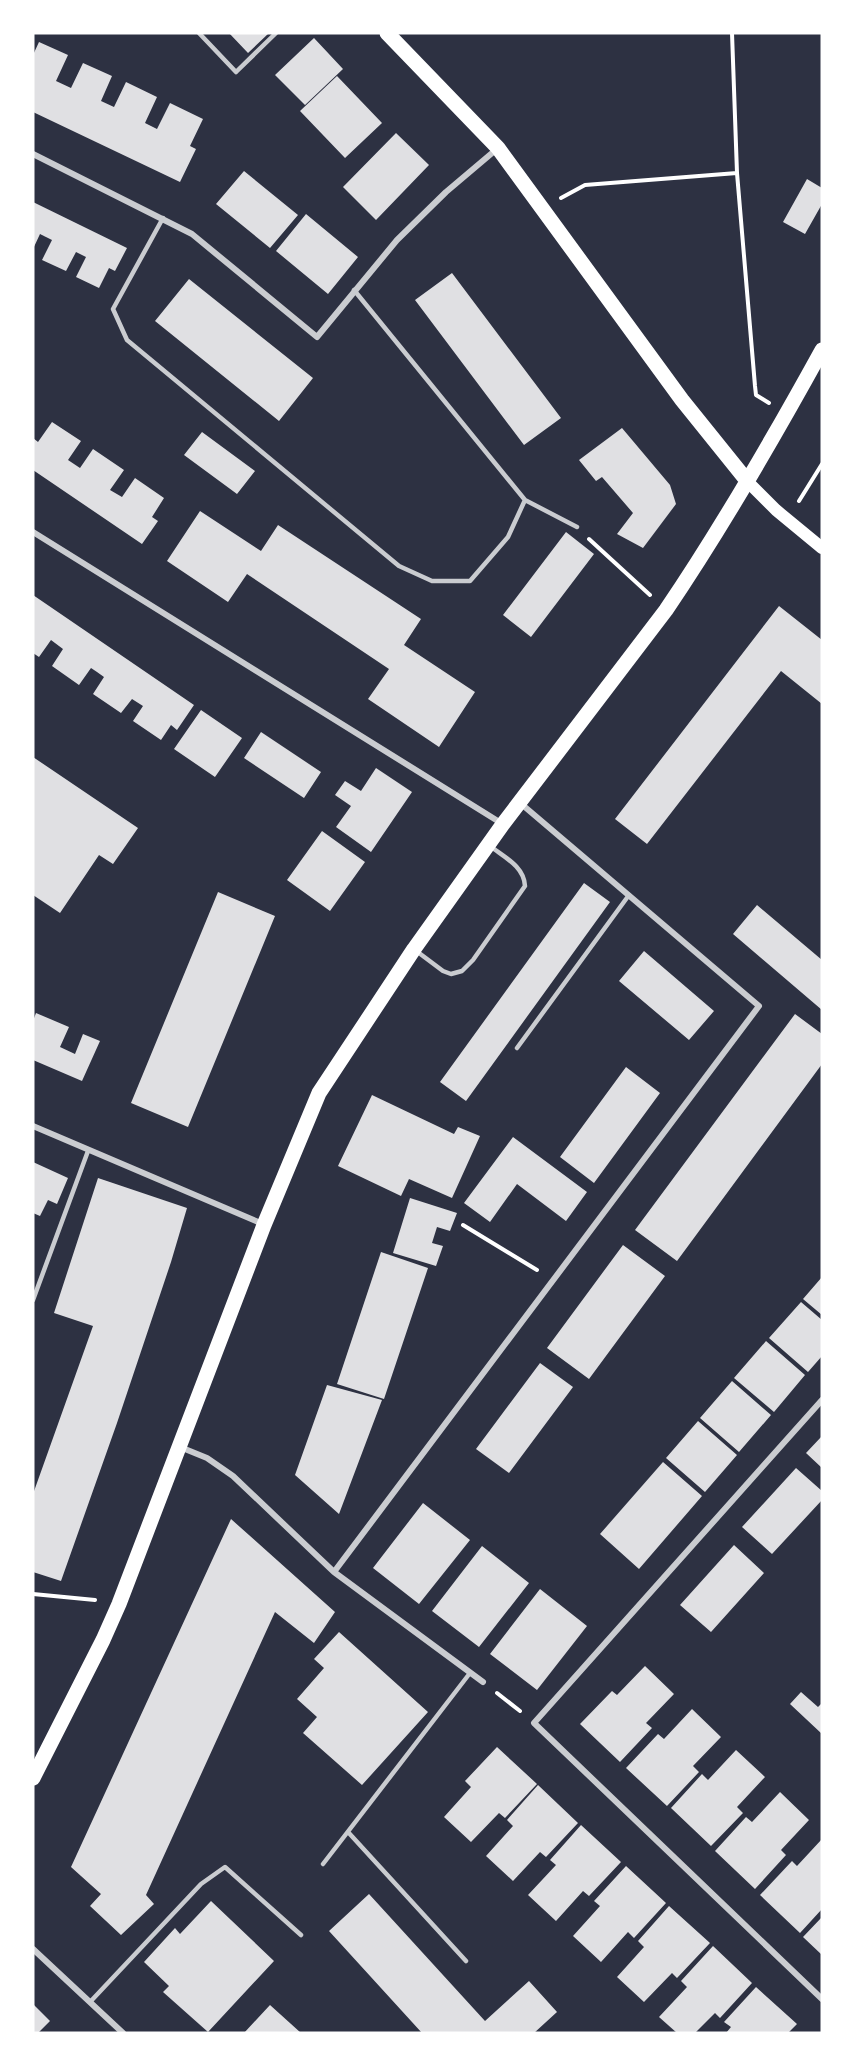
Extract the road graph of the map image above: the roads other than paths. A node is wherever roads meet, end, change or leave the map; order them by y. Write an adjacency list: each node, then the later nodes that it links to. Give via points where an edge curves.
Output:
1 (199, 33): 2 (lane, via 237,72)
2 (276, 33)
3 (387, 33): 4 (main road)
4 (498, 148): 7 (street, via 446,192); 9 (main road, via 682,400)
5 (33, 154): 6 (street)
6 (163, 218): 7 (street, via 192,234 317,337); 10 (lane, via 113,309 127,340 399,566 432,581 470,581 508,537)
7 (354, 290): 10 (lane)
8 (822, 350): 9 (main road)
9 (748, 482): 13 (main road); 14 (main road, via 666,610)
10 (525, 500): 11 (lane)
11 (577, 527)
12 (33, 532): 15 (street)
13 (822, 548)
14 (519, 802): 15 (main road); 17 (street)
15 (503, 824): 16 (main road)
16 (488, 845): 18 (main road); 18 (lane, via 521,871 525,885 522,892 462,971 443,971)
17 (629, 895): 19 (lane); 26 (street, via 759,1006)
18 (414, 949): 22 (main road, via 319,1093)
19 (518, 1048)
20 (33, 1126): 21 (street)
21 (88, 1151): 22 (street); 23 (lane)
22 (264, 1225): 25 (main road)
23 (33, 1300)
24 (822, 1400): 35 (street, via 534,1724)
25 (180, 1447): 26 (street, via 207,1458 232,1476); 29 (main road, via 119,1604)
26 (334, 1572): 27 (street)
27 (470, 1672): 28 (street); 30 (lane)
28 (483, 1682)
29 (33, 1778)
30 (348, 1832): 31 (lane); 34 (lane)
31 (323, 1864)
32 (301, 1935): 36 (lane, via 225,1867 201,1884)
33 (33, 1949): 36 (street)
34 (466, 1961)
35 (822, 1999)
36 (91, 2001): 37 (street)
37 (123, 2033)

